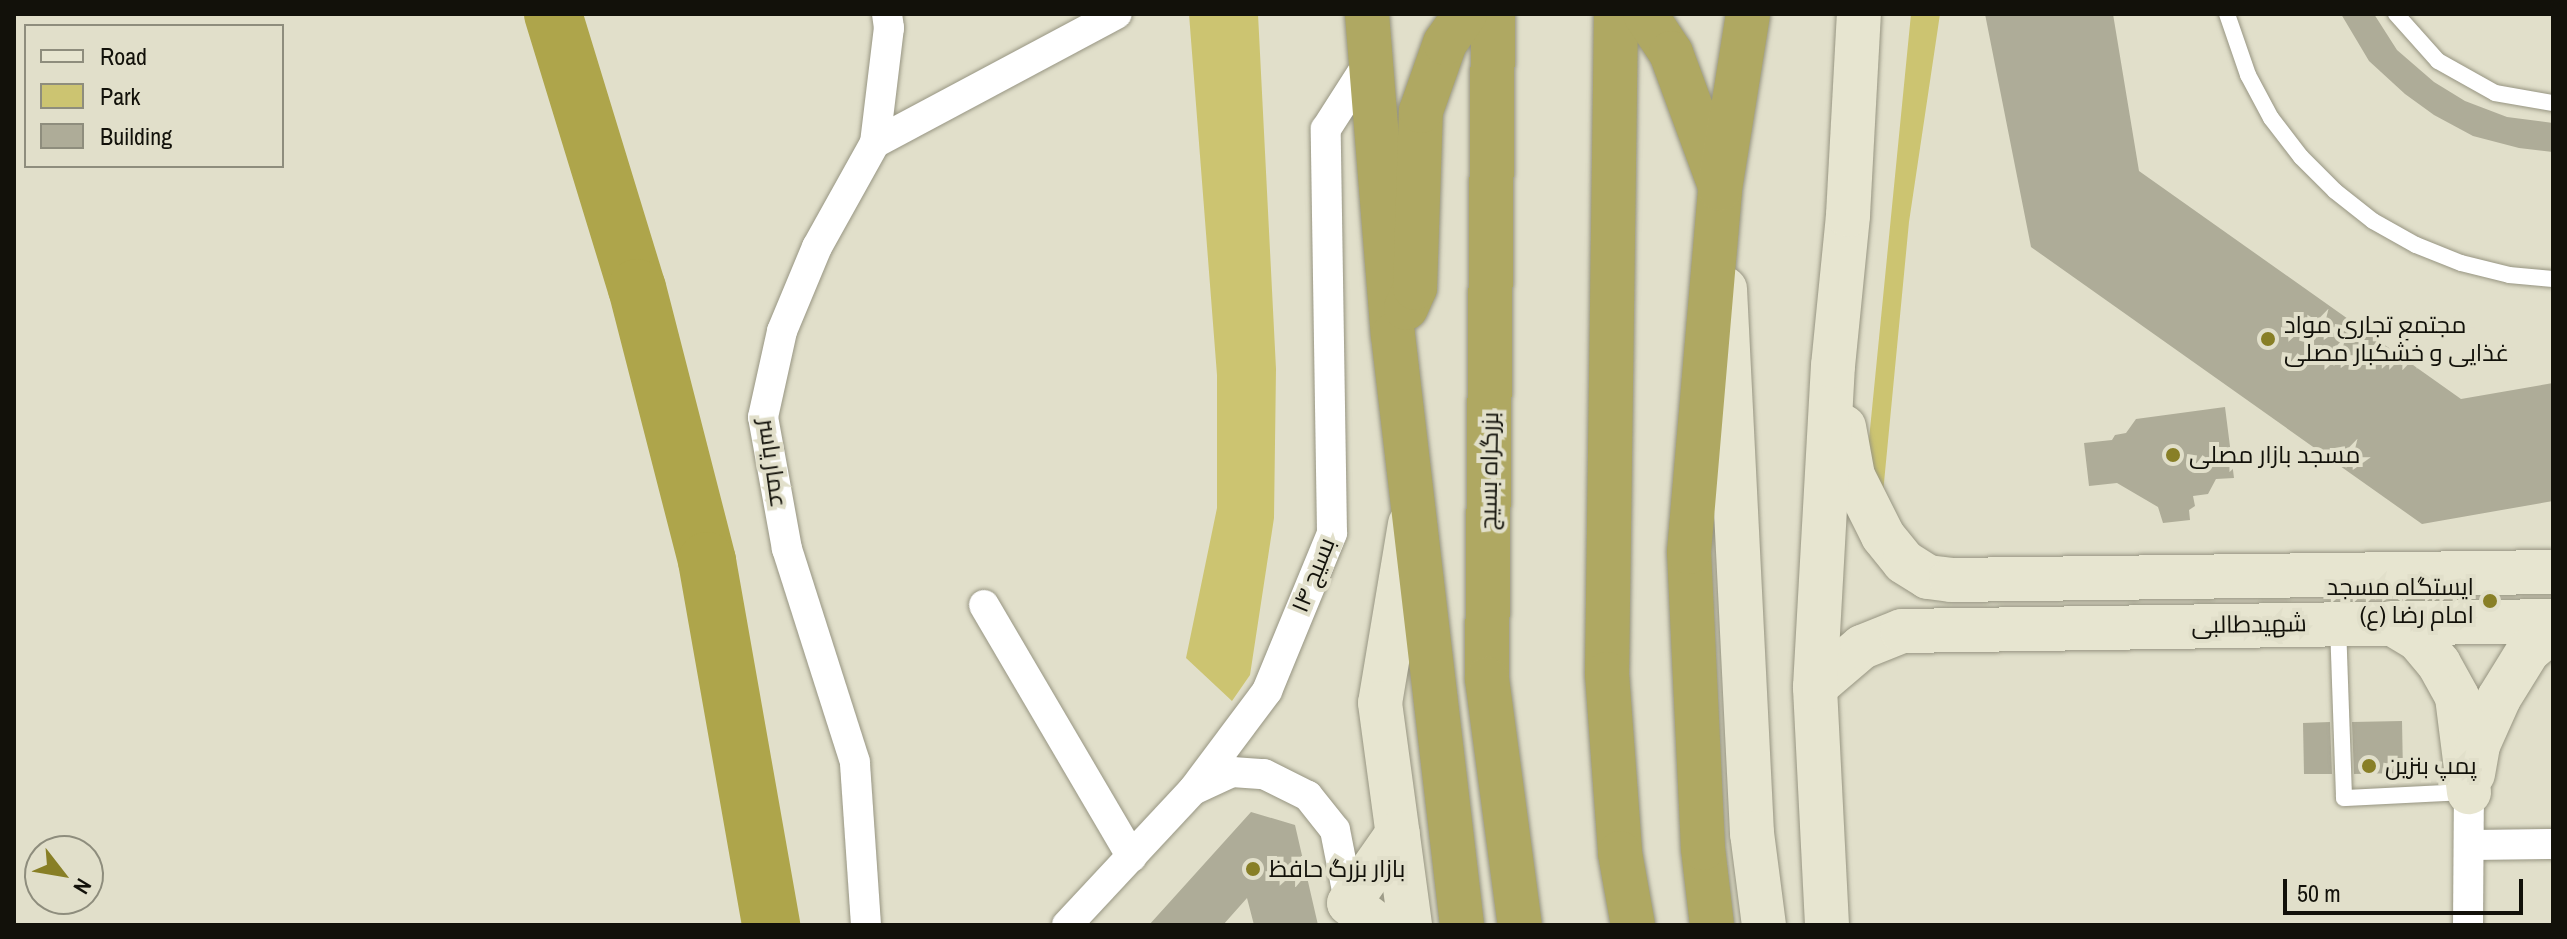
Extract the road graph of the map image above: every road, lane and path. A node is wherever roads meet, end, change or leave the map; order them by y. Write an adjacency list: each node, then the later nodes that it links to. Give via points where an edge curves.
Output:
1 (887, 14): 14 (street, عمار یاسر)
2 (1117, 14): 14 (street)
3 (1367, 14): 12 (highway)
4 (1493, 14): 41 (highway, بزرگراه بسیج, via 1487,679)
5 (1616, 14): 42 (highway, via 1607,674 1620,853)
6 (1645, 14): 15 (highway, via 1671,53)
7 (1748, 14): 15 (highway)
8 (1859, 14): 18 (street)
9 (2227, 14): 16 (lane, via 2248,75 2271,118 2335,191 2416,245 2509,275)
10 (2396, 14): 13 (lane, via 2438,61 2495,93)
11 (1455, 29): 17 (highway, via 1421,111 1415,288)
12 (1369, 62): 17 (highway); 29 (street, بسیج ۱۴, via 1326,129 1332,533 1267,691)
13 (2553, 103)
14 (875, 143): 37 (street, عمار یاسر, via 817,247 788,317 763,417 787,549 855,762)
15 (1720, 189): 43 (highway, via 1689,552 1703,848); 44 (street, via 1752,833)
16 (2553, 279)
17 (1393, 335): 19 (highway)
18 (1833, 366): 21 (street, شهیدطالبی, via 1853,476 1883,536 1904,562 1928,577); 28 (street)
19 (1413, 505): 32 (street, via 1380,703); 40 (highway)
20 (2553, 572): 21 (street, شهیدطالبی)
21 (1951, 580): 26 (street, via 1936,584 1926,607)
22 (984, 605): 35 (street)
23 (2553, 621): 25 (street, شهیدطالبی)
24 (2338, 623): 25 (street, شهیدطالبی); 26 (street, شهیدطالبی); 30 (lane, via 2344,798)
25 (2391, 623): 30 (street, via 2419,640 2457,697)
26 (1944, 627): 28 (street, شهیدطالبی, via 1902,631 1862,647)
27 (2553, 630): 30 (street, via 2528,651 2499,698 2478,745)
28 (1815, 687): 31 (street)
29 (1193, 790): 35 (street, بسیج ۱۴); 36 (street, via 1232,772 1264,774 1308,796 1335,830)
30 (2469, 792): 34 (street)
31 (1821, 803): 45 (street); 46 (street)
32 (1398, 833): 36 (street); 39 (street)
33 (2553, 844): 34 (street)
34 (2469, 845): 47 (street)
35 (1132, 857): 38 (street, بسیج ۱۴)
36 (1360, 918)
37 (866, 925)
38 (1067, 925)
39 (1410, 925)
40 (1462, 925)
41 (1520, 925)
42 (1633, 925)
43 (1712, 925)
44 (1764, 925)
45 (1789, 925)
46 (1827, 925)
47 (2468, 925)

